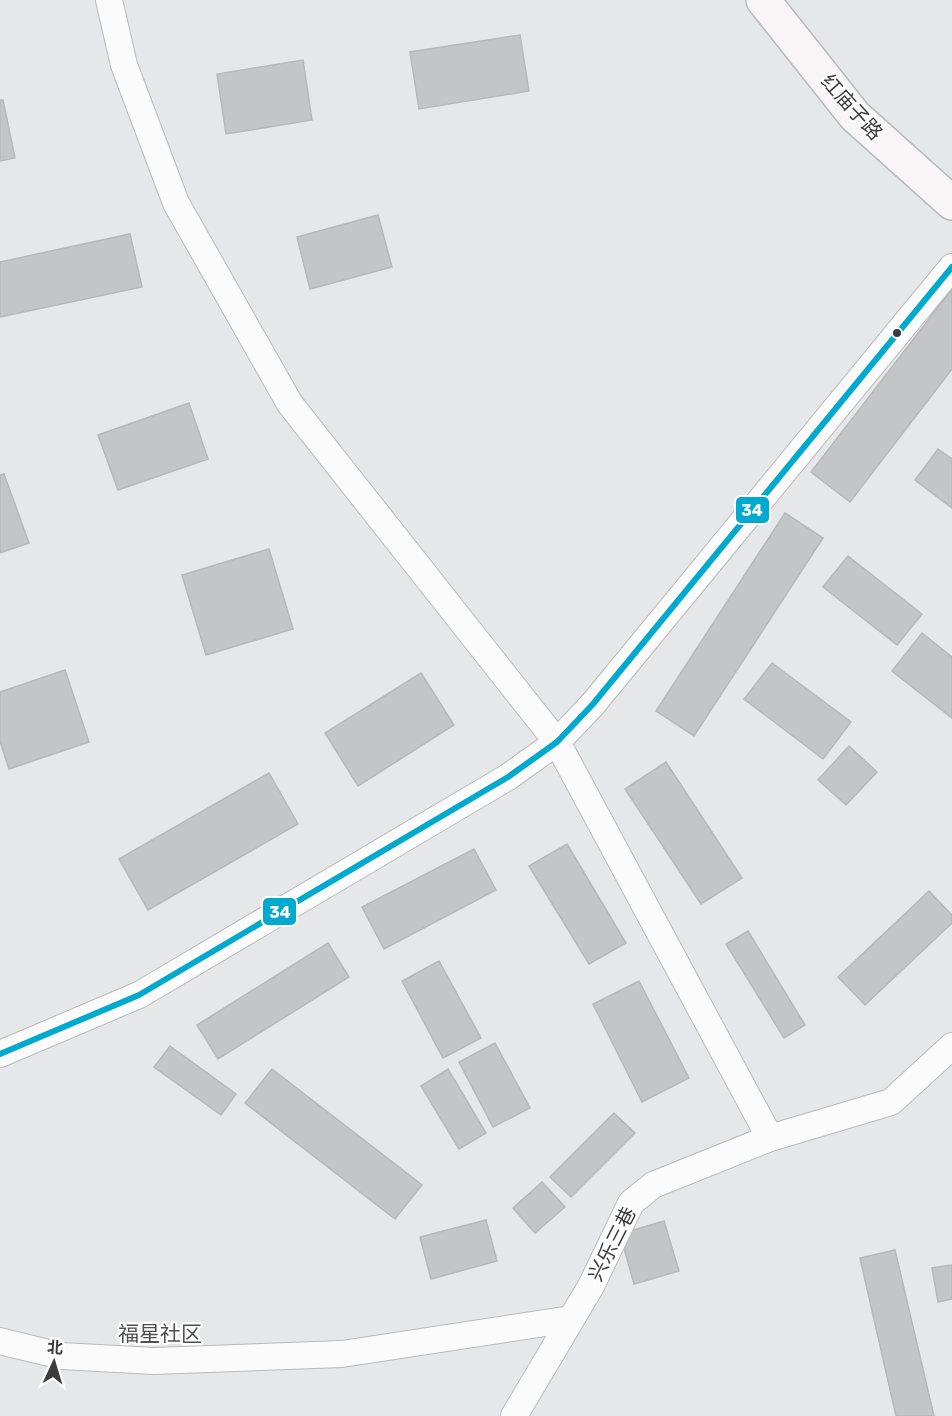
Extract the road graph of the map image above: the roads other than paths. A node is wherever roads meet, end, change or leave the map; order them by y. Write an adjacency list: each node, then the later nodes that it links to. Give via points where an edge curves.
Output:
1 (109, 0): 5 (street, via 124,65 176,203 290,404)
2 (764, 0): 3 (street, 红庙子路, via 855,116)
3 (952, 203)
4 (952, 267): 5 (street, via 593,704)
5 (557, 742): 7 (street, via 508,777 139,995); 8 (street)
6 (952, 1046): 8 (street, 兴乐三巷, via 891,1102)
7 (0, 1054)
8 (770, 1138): 9 (street, 兴乐三巷, via 653,1185 630,1203 591,1286)
9 (570, 1319): 10 (street, via 342,1354 154,1361 61,1356); 11 (street, 兴乐三巷)
10 (0, 1341)
11 (514, 1416)

